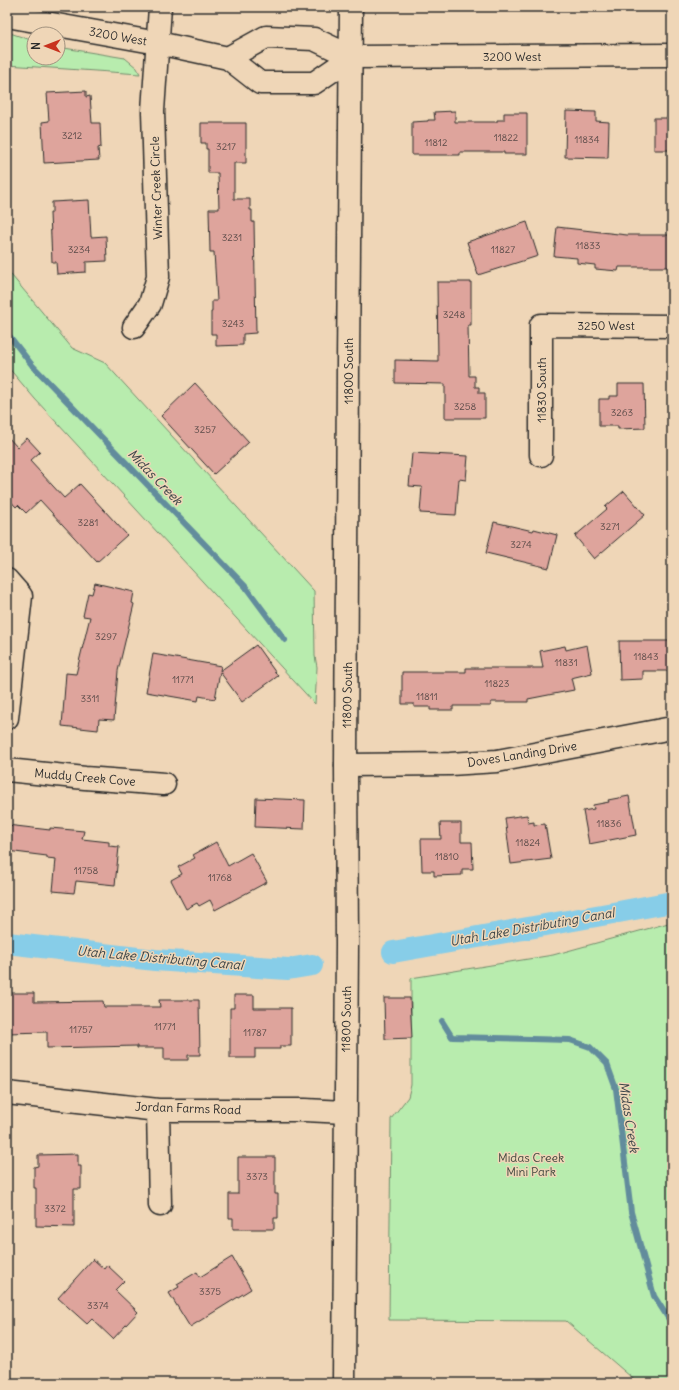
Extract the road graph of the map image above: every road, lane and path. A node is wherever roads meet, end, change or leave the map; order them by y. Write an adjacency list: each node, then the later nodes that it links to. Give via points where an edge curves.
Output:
1 (160, 7): 4 (street, Winter Creek Circle)
2 (351, 7): 6 (street, 11800 South)
3 (7, 16): 4 (street, 3200 West)
4 (158, 43): 7 (street, 3200 West); 9 (street, Winter Creek Circle, via 153,111 158,277 150,304)
5 (672, 55): 6 (street, 3200 West)
6 (352, 57): 7 (street, 3200 West, via 314,39 266,37); 7 (street, 3200 West, via 314,83 260,83); 15 (street, 11800 South)
7 (228, 58)
8 (541, 325): 10 (street, 3250 West); 11 (street, 11830 South)
9 (134, 326)
10 (672, 326)
11 (541, 455)
12 (7, 580): 13 (street, via 21,596)
13 (7, 718)
14 (672, 728): 15 (street, Doves Landing Drive, via 481,762)
15 (346, 765): 20 (street, 11800 South)
16 (7, 770): 17 (street, Muddy Creek Cove)
17 (164, 784)
18 (7, 1093): 19 (street, Jordan Farms Road)
19 (158, 1110): 20 (street, Jordan Farms Road); 21 (street)
20 (345, 1112): 22 (street, 11800 South)
21 (160, 1205)
22 (344, 1383)

